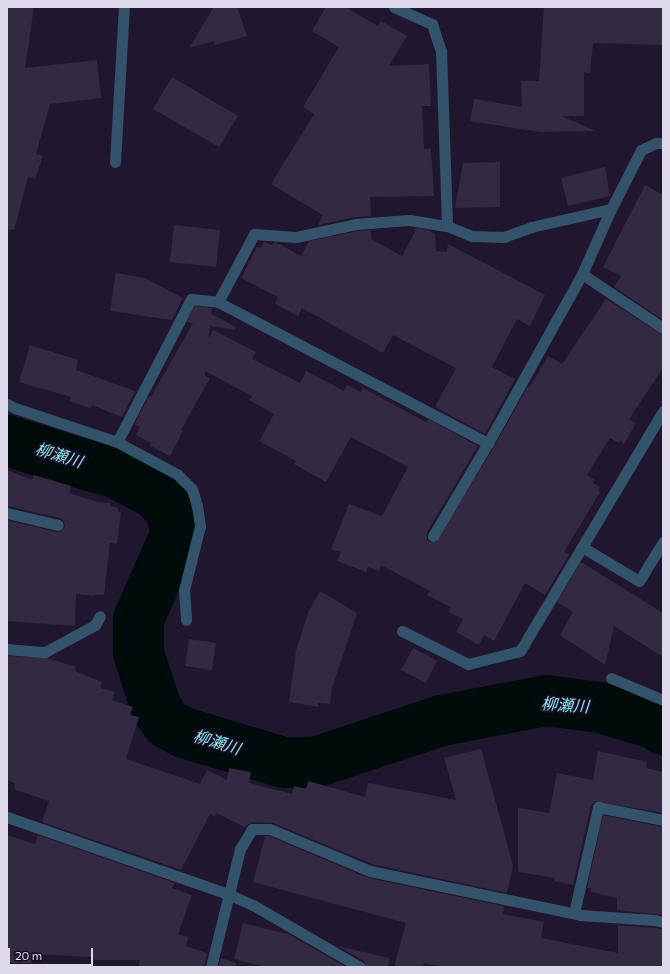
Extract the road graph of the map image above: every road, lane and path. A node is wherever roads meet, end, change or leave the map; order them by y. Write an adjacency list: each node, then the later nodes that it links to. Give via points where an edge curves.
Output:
1 (124, 7): 4 (street)
2 (394, 7): 6 (street, via 432,24 441,51)
3 (663, 143): 5 (street, via 656,143 641,150)
4 (115, 162)
5 (611, 209): 6 (street, via 531,227 504,237 472,236); 7 (street)
6 (447, 226): 8 (street, via 409,220 356,224 296,237 254,234)
7 (582, 274): 9 (street); 13 (street)
8 (218, 302): 12 (street, via 191,299); 13 (street)
9 (663, 328)
10 (7, 404): 12 (street)
11 (663, 411): 18 (street)
12 (117, 442): 20 (street, via 178,474 192,489 200,526 184,590)
13 (488, 443): 16 (street)
14 (7, 514): 15 (street)
15 (58, 525)
16 (433, 536)
17 (663, 542): 18 (street, via 639,581)
18 (582, 547): 21 (street, via 520,650 468,664)
19 (100, 616): 22 (street, via 95,625 46,652)
20 (186, 620)
21 (402, 631)
22 (7, 649)
23 (612, 678): 24 (street)
24 (663, 700)
25 (7, 817): 27 (street)
26 (663, 820): 28 (street, via 598,807)
27 (228, 894): 28 (street, via 240,849 252,829 270,829 370,871); 30 (street); 31 (street, via 253,905)
28 (574, 913): 29 (street)
29 (663, 922)
30 (212, 967)
31 (360, 967)

